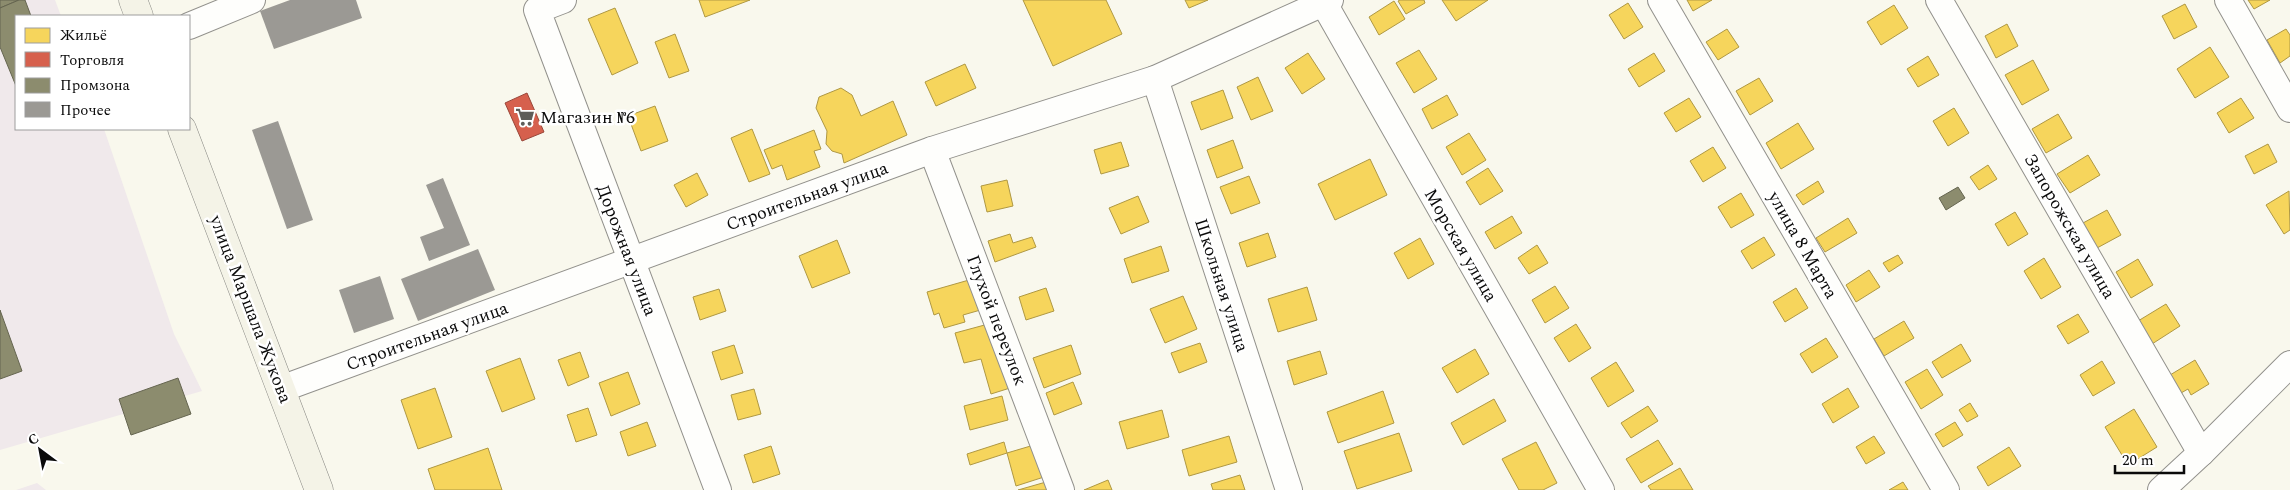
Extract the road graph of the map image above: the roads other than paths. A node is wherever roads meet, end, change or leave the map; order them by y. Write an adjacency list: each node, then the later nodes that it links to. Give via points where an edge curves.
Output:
1 (133, 0): 8 (main road)
2 (252, 0): 9 (street)
3 (563, 0): 14 (street, Дорожная улица, via 537,10)
4 (1661, 0): 23 (street, улица 8 Марта)
5 (1939, 0): 17 (street, Запорожская улица)
6 (2228, 0): 11 (street)
7 (1325, 1): 10 (street, Строительная улица); 22 (street, Морская улица)
8 (139, 15)
9 (190, 26)
10 (1155, 79): 13 (street, Строительная улица); 21 (street, Школьная улица)
11 (2290, 109)
12 (182, 130): 16 (main road, улица Маршала Жукова)
13 (932, 150): 14 (street, Строительная улица); 20 (street, Глухой переулок)
14 (631, 260): 16 (street, Строительная улица); 19 (street, Дорожная улица)
15 (2290, 364): 17 (street)
16 (281, 389): 18 (main road, улица Маршала Жукова)
17 (2202, 452): 24 (street)
18 (319, 490)
19 (718, 490)
20 (1061, 490)
21 (1289, 490)
22 (1601, 490)
23 (1946, 490)
24 (2161, 490)

